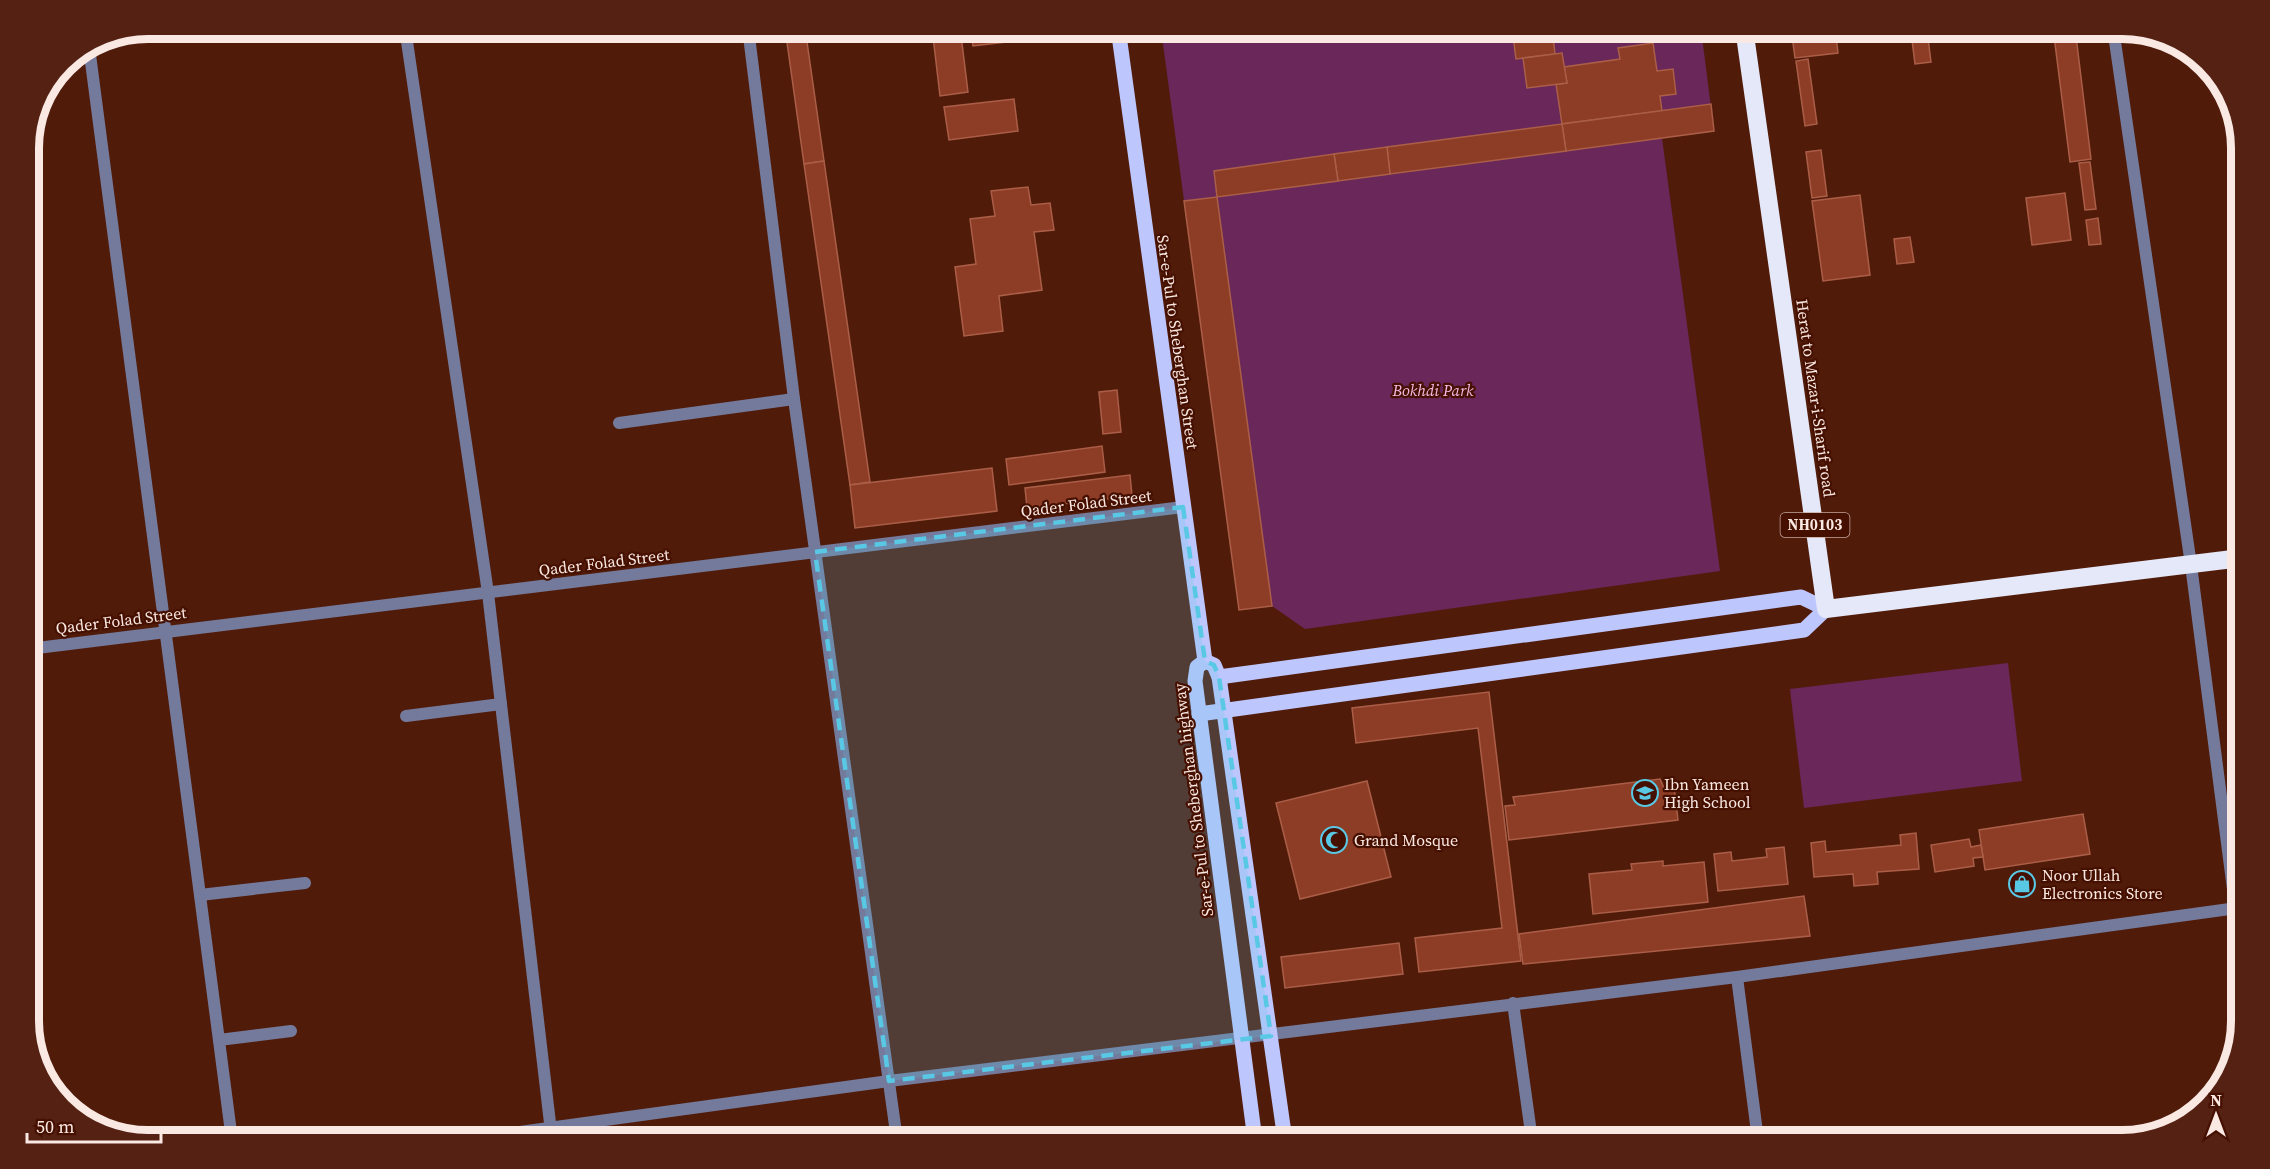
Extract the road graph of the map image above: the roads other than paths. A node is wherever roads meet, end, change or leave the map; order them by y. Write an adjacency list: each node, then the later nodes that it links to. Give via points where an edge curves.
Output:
1 (407, 39): 13 (street)
2 (749, 39): 7 (street)
3 (1119, 39): 9 (main road, Sar-e-Pul to Sheberghan Street)
4 (1746, 39): 14 (highway, Herat to Mazar-i-Sharif road / NH0103)
5 (2115, 39): 12 (street)
6 (90, 56): 15 (street)
7 (794, 399): 8 (street); 10 (street)
8 (619, 423)
9 (1183, 507): 10 (street, Qader Folad Street); 17 (main road, Sar-e-Pul to Sheberghan Street)
10 (815, 552): 13 (street, Qader Folad Street); 33 (street)
11 (2231, 559): 12 (highway)
12 (2192, 565): 14 (highway); 23 (street)
13 (488, 593): 15 (street, Qader Folad Street); 19 (street)
14 (1826, 609): 18 (main road, via 1801,597); 20 (main road, via 1804,630)
15 (165, 630): 16 (street, Qader Folad Street); 25 (street)
16 (39, 648)
17 (1205, 661): 18 (main road, via 1214,665); 21 (main road, Sar-e-Pul to Sheberghan highway, via 1197,667 1195,681)
18 (1219, 677): 20 (main road)
19 (501, 704): 22 (street); 35 (street)
20 (1224, 710): 21 (main road); 30 (main road)
21 (1199, 714): 31 (main road, Sar-e-Pul to Sheberghan highway)
22 (406, 716)
23 (2231, 862)
24 (305, 883): 25 (street)
25 (200, 895): 32 (street)
26 (2231, 909): 27 (street)
27 (1737, 977): 28 (street); 41 (street)
28 (1513, 1003): 30 (street); 40 (street)
29 (291, 1031): 32 (street)
30 (1271, 1036): 31 (street); 39 (main road)
31 (1241, 1039): 33 (street); 38 (main road, Sar-e-Pul to Sheberghan highway)
32 (219, 1040): 34 (street)
33 (889, 1081): 36 (street); 37 (street)
34 (231, 1130)
35 (550, 1130)
36 (582, 1130)
37 (896, 1130)
38 (1254, 1130)
39 (1284, 1130)
40 (1531, 1130)
41 (1757, 1130)

